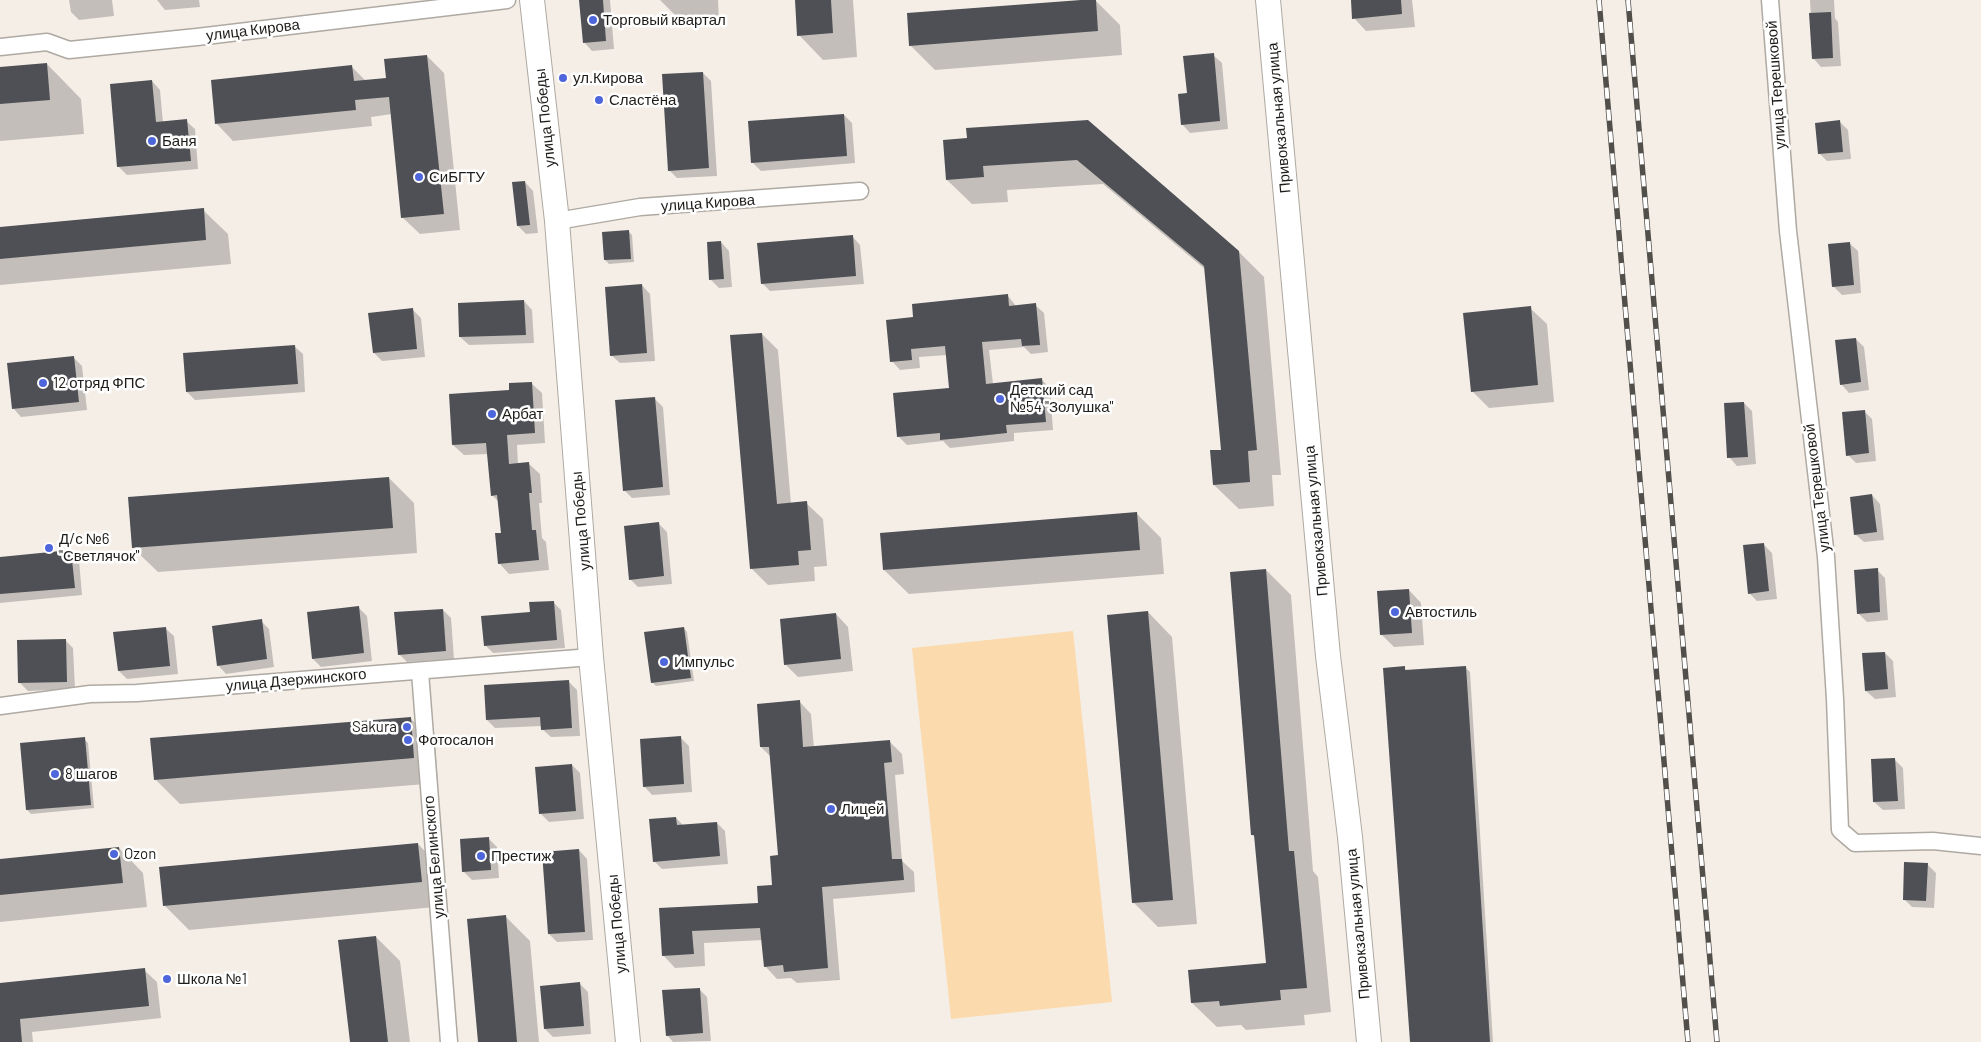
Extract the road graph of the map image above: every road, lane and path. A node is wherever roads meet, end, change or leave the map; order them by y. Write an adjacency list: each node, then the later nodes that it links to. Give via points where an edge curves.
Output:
1 (506, 0): 5 (street, улица Кирова, via 69,50 47,42)
2 (532, 0): 7 (street, улица Победы)
3 (1268, 0): 14 (street, Привокзальная улица, via 1328,656 1350,836)
4 (1770, 0): 11 (street, улица Терешковой, via 1788,231 1826,557 1840,830 1855,843 1933,841)
5 (0, 47)
6 (860, 191): 7 (street, улица Кирова, via 640,208)
7 (557, 221): 8 (street, улица Победы)
8 (592, 657): 9 (street, улица Дзержинского); 13 (street, улица Победы)
9 (420, 672): 10 (street, улица Дзержинского, via 90,694); 12 (street, улица Белинского)
10 (0, 706)
11 (1981, 846)
12 (449, 1042)
13 (628, 1042)
14 (1369, 1042)

